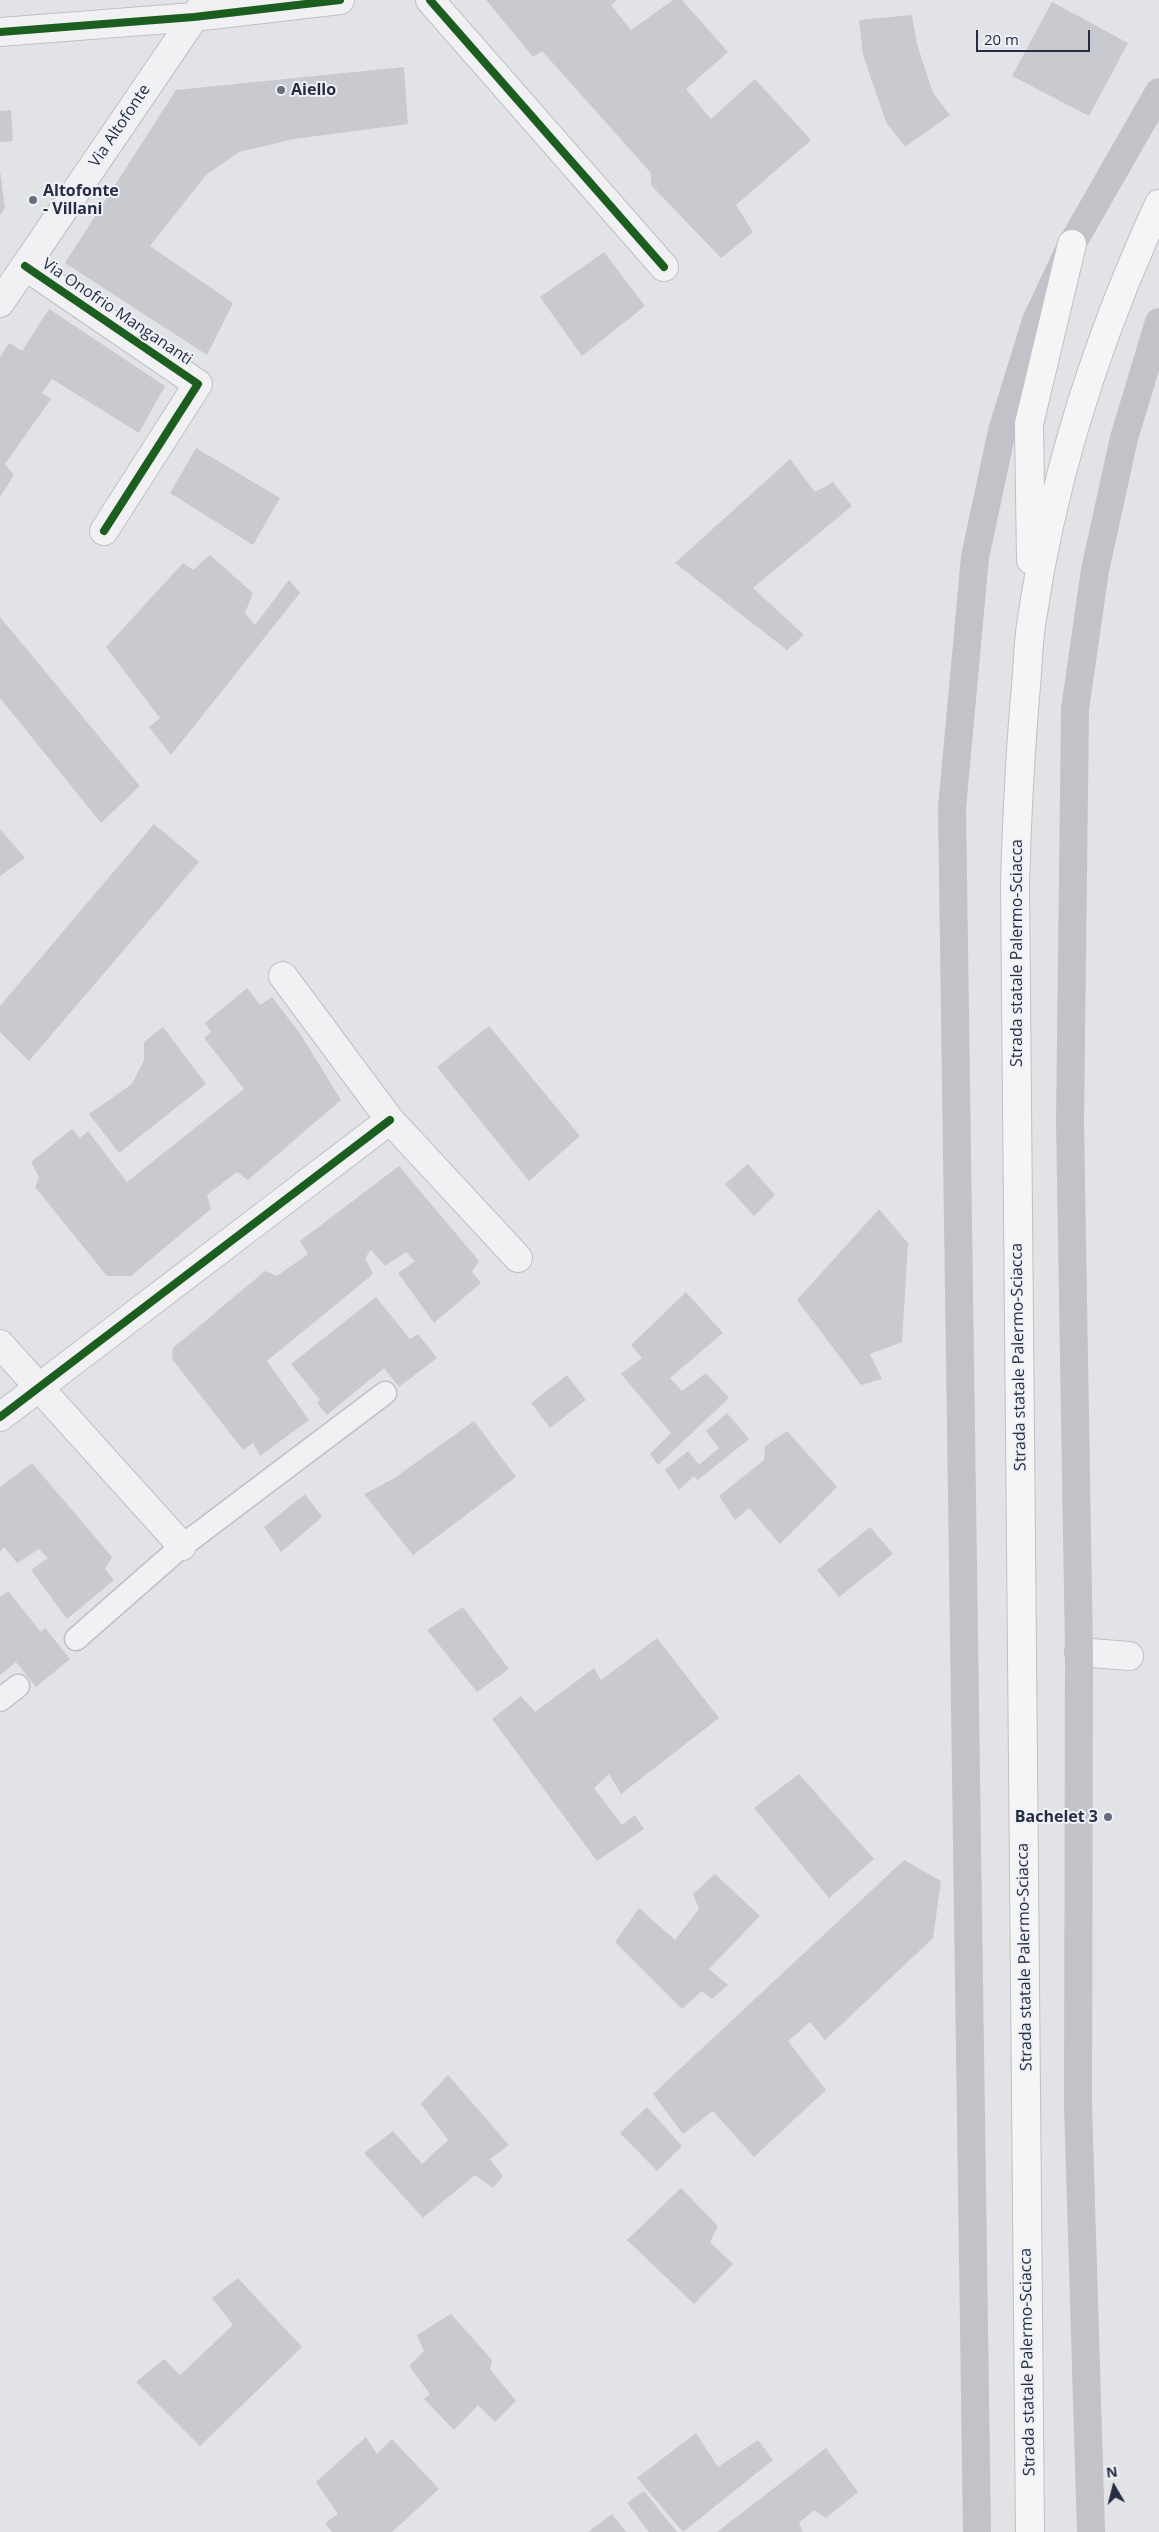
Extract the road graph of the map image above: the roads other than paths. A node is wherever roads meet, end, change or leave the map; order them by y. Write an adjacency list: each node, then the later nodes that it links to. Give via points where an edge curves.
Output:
1 (340, 0): 3 (street)
2 (430, 0): 9 (street)
3 (200, 9): 4 (street); 8 (street, Via Altofonte)
4 (0, 32)
5 (1159, 92): 7 (main road)
6 (1159, 204): 13 (main road, Strada statale Palermo-Sciacca, via 1127,274 1081,403 1056,488)
7 (1072, 244): 13 (main road, via 1029,424); 27 (main road, via 1036,320 1002,431 976,556 952,808)
8 (25, 266): 10 (street, Via Altofonte); 12 (street, Via Onofrio Mangananti, via 198,384)
9 (664, 267)
10 (0, 303)
11 (1159, 322): 23 (main road, via 1124,438 1095,570 1075,709 1070,1122)
12 (104, 531)
13 (1032, 619): 28 (main road, Strada statale Palermo-Sciacca, via 1018,779 1015,883)
14 (283, 976): 15 (street)
15 (390, 1120): 16 (street); 18 (street)
16 (518, 1258)
17 (0, 1344): 18 (street)
18 (38, 1386): 20 (street); 21 (street)
19 (385, 1392): 21 (lane)
20 (0, 1417)
21 (182, 1546): 22 (lane)
22 (76, 1639)
23 (1078, 1652): 24 (street); 29 (main road, via 1078,2104)
24 (1129, 1656)
25 (18, 1686): 26 (lane)
26 (0, 1700)
27 (977, 2532)
28 (1030, 2532)
29 (1091, 2532)

